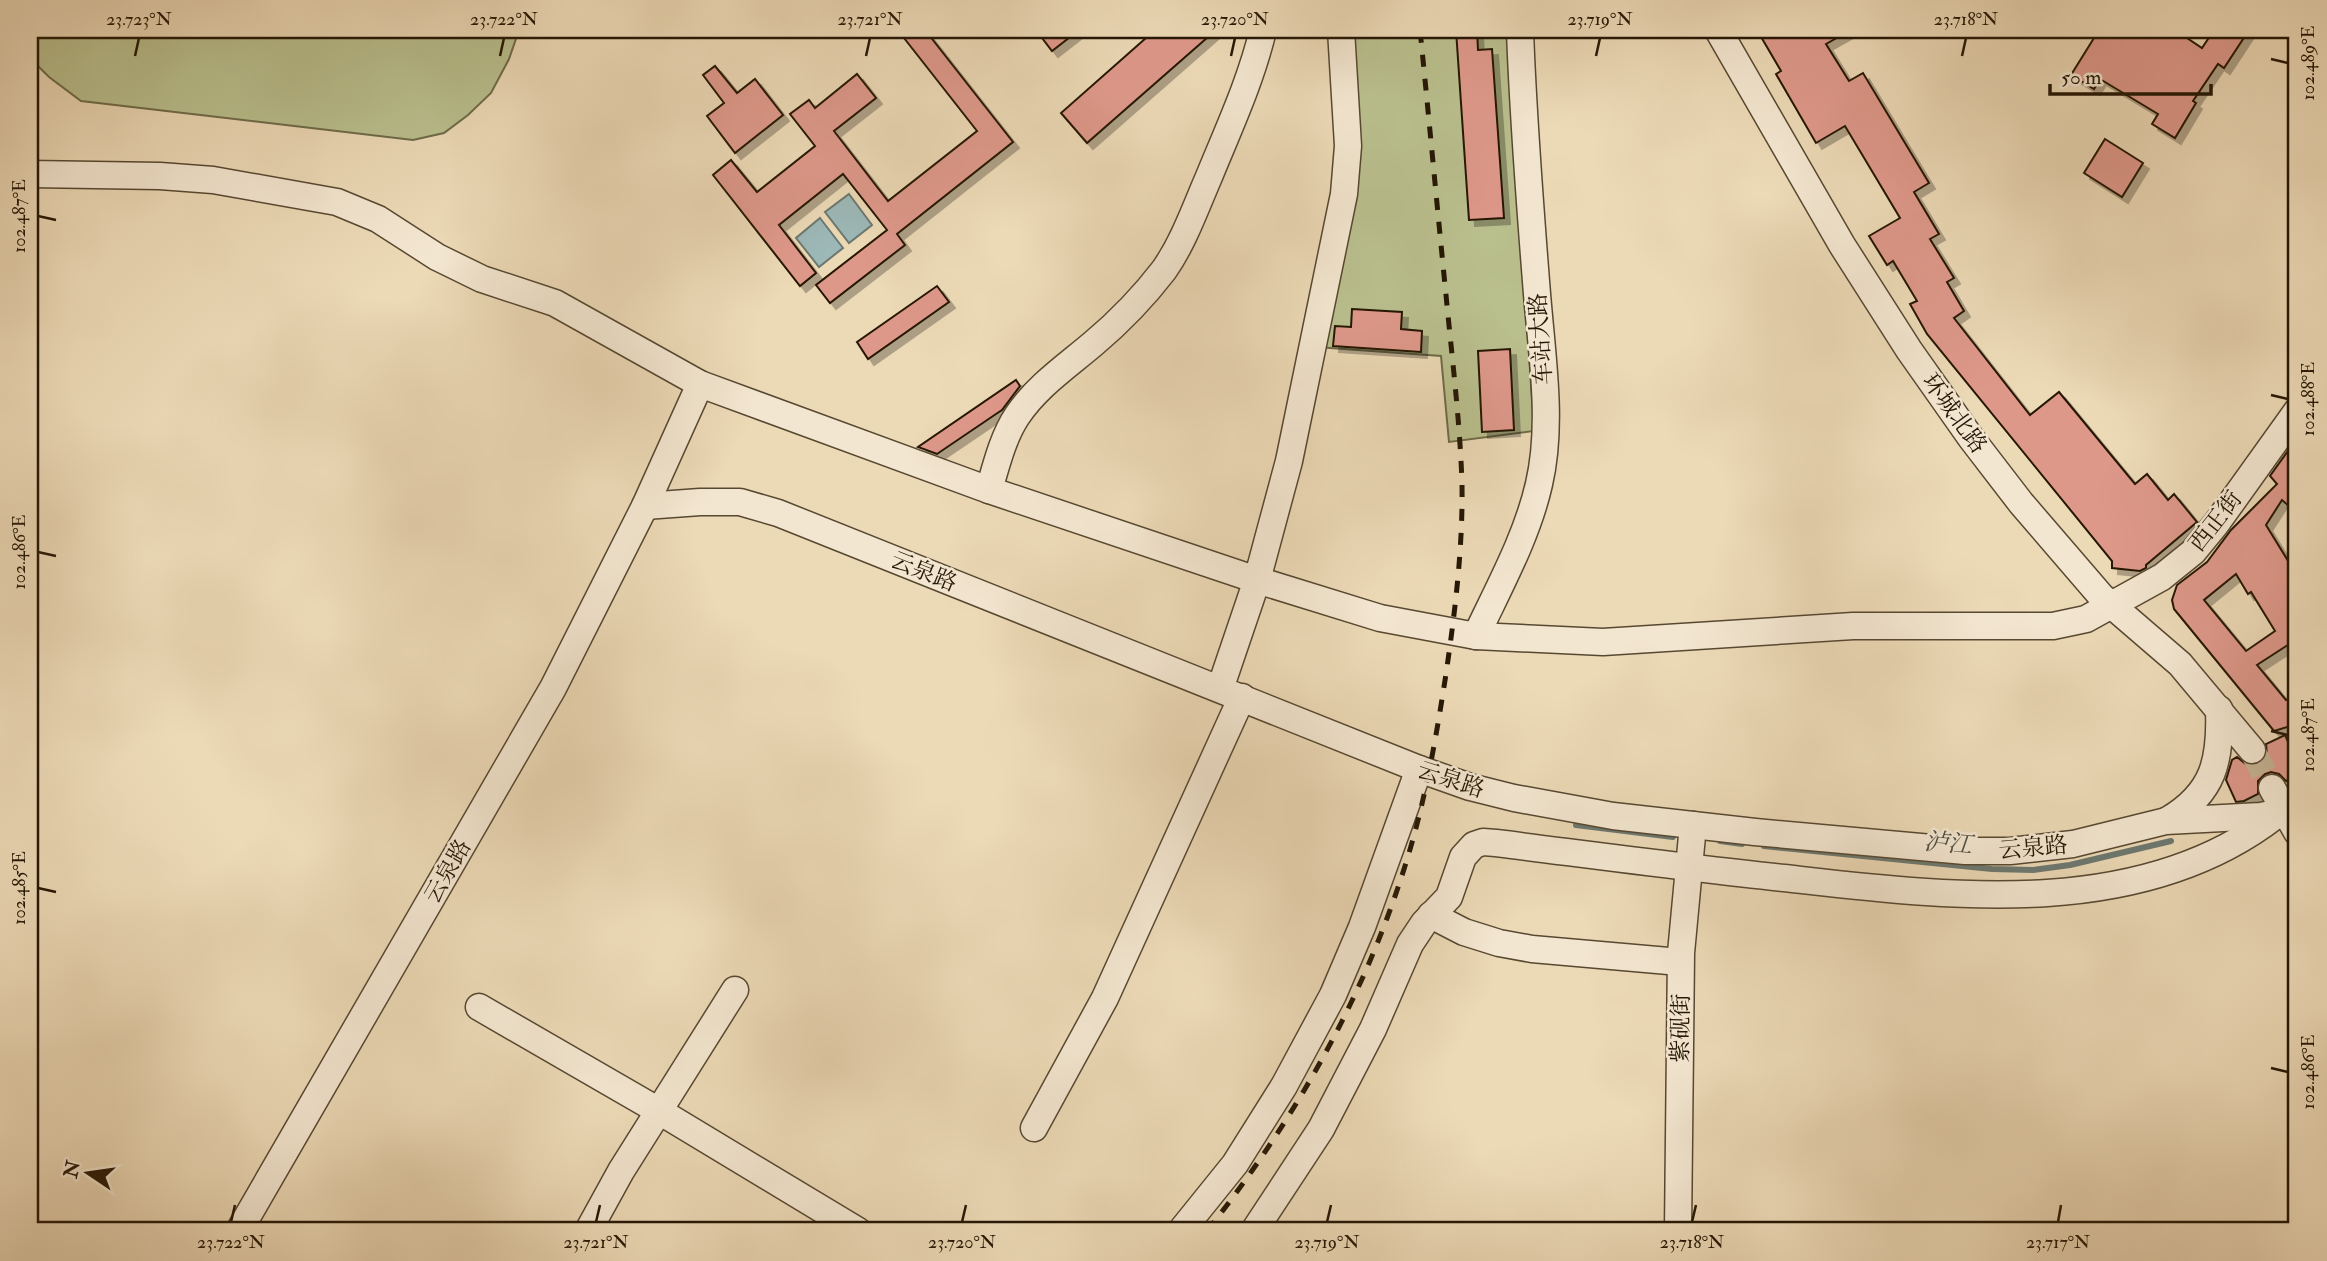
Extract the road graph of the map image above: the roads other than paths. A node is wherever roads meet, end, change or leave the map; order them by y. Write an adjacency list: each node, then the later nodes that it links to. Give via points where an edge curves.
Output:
1 (1263, 30): 8 (street, via 1223,143 1165,268 1097,340 1030,399 1016,418)
2 (1340, 30): 10 (street, via 1348,146 1344,194 1289,461)
3 (1520, 30): 12 (street, 车站大路, via 1544,449 1529,517)
4 (1718, 30): 11 (street, 环城北路, via 1842,245 1909,350 2013,492)
5 (30, 174): 6 (street, 西正街, via 213,180 337,202 378,219 482,279 555,303)
6 (700, 384): 8 (street, 西正街); 9 (street, 云泉路)
7 (2297, 411): 11 (street, 西正街, via 2193,552 2162,578)
8 (989, 490): 10 (street, 西正街)
9 (645, 506): 13 (street, 云泉路, via 740,502 778,513); 29 (street, 云泉路, via 553,688)
10 (1257, 580): 12 (street, 西正街, via 1380,618); 13 (street)
11 (2111, 606): 12 (street, 西正街, via 2086,620 2053,626 1853,626 1603,642); 14 (street, 环城北路, via 2180,664)
12 (1476, 636)
13 (1231, 693): 16 (street, 云泉路); 28 (street, via 1105,998)
14 (2219, 709): 15 (street, 环城北路); 19 (street, via 2219,749 2210,780 2194,802)
15 (2252, 750)
16 (1419, 769): 17 (street, 云泉路, via 1470,787); 32 (street, via 1363,927 1333,995 1235,1164)
17 (1565, 808): 20 (street, 云泉路); 21 (street)
18 (2288, 808): 19 (street, 云泉路, via 2246,818); 22 (street, via 2234,844 2191,864 2061,892 1893,890)
19 (2166, 821): 20 (street, 云泉路, via 2073,844 1999,851 1910,848)
20 (1693, 825): 22 (street, 紫砚街)
21 (1558, 851): 22 (street); 23 (street, via 1483,842 1474,845 1463,858 1449,897)
22 (1689, 867): 24 (street, 紫砚街)
23 (1431, 915): 24 (street, via 1464,932 1510,945); 33 (street, via 1410,944 1321,1129)
24 (1680, 962): 34 (street, 紫砚街)
25 (735, 990): 27 (street)
26 (479, 1007): 27 (street)
27 (659, 1111): 30 (street); 31 (street)
28 (1034, 1128)
29 (239, 1231)
30 (588, 1231)
31 (858, 1231)
32 (1181, 1231)
33 (1254, 1231)
34 (1678, 1231)

